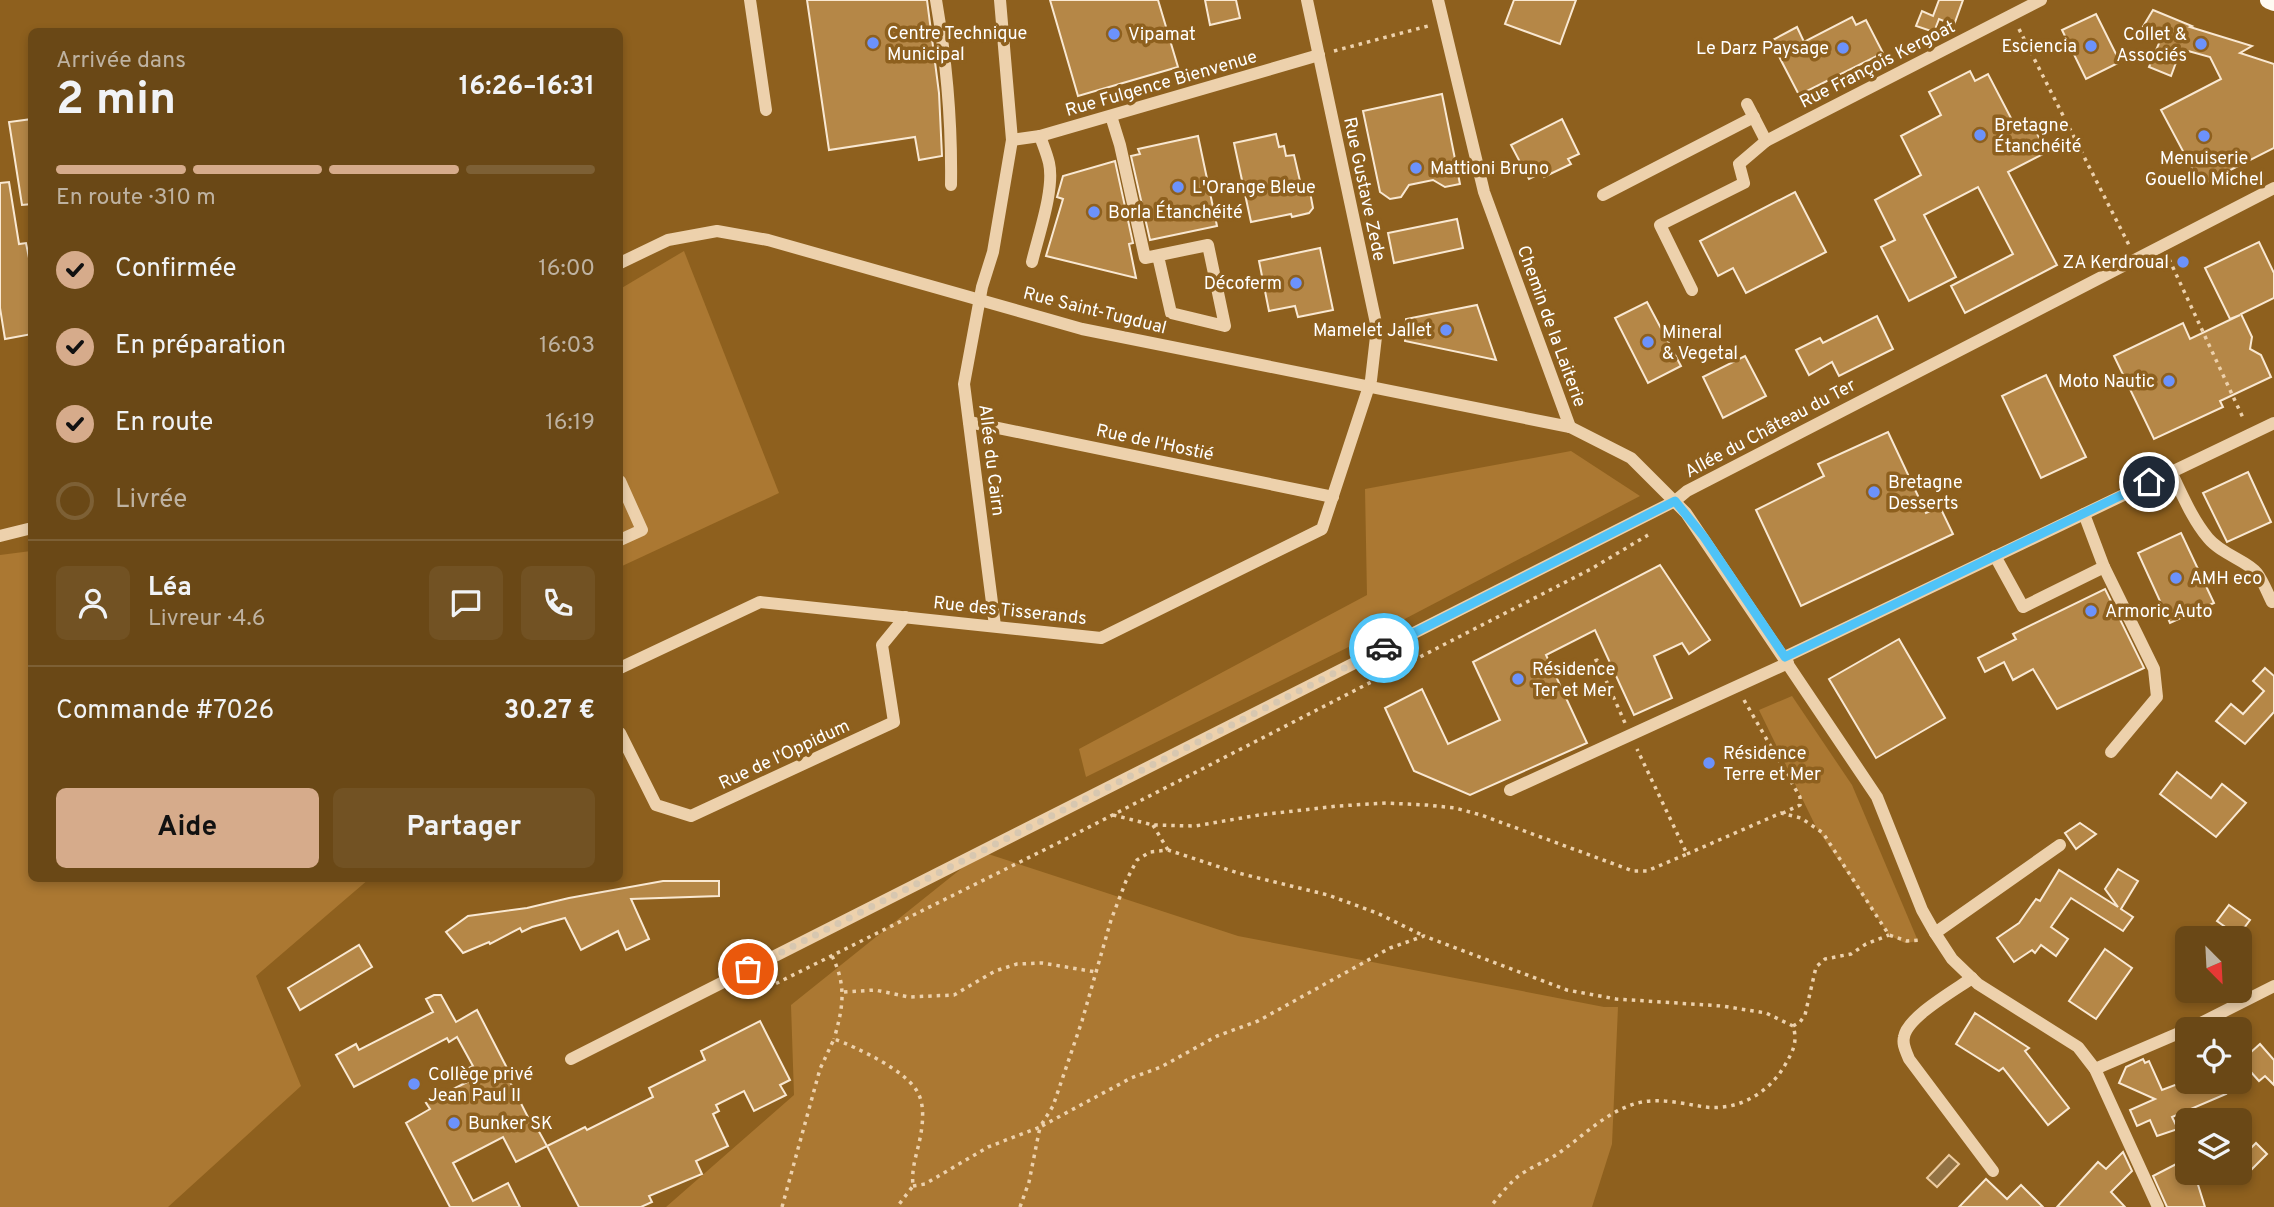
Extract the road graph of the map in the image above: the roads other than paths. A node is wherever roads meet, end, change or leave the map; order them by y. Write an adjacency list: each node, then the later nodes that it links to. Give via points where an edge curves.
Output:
1 (750, 0): 11 (street)
2 (936, 0): 17 (street, via 947,60)
3 (1000, 0): 15 (street, Allée du Cairn)
4 (1307, 0): 9 (street, Rue Gustave Zede)
5 (1438, 0): 28 (street, Chemin de la Laiterie, via 1485,192)
6 (2041, 0): 16 (street, Rue François Kergoat)
7 (2269, 0): 8 (main road)
8 (2274, 2)
9 (1319, 55): 12 (street, Rue Fulgence Bienvenue); 25 (street, Rue Gustave Zede, via 1377,328)
10 (1747, 104): 13 (street)
11 (766, 110)
12 (1111, 116): 14 (street, Rue Fulgence Bienvenue); 20 (street, via 1145,258)
13 (1754, 117): 16 (street); 19 (street)
14 (1040, 136): 15 (street, Rue Fulgence Bienvenue); 22 (street, via 1050,173)
15 (1012, 140): 24 (street, Allée du Cairn, via 993,253)
16 (1766, 141): 23 (street, Rue François Kergoat, via 1739,164 1744,183 1660,225)
17 (951, 185)
18 (2274, 188): 32 (street, Allée du Château du Ter)
19 (1603, 195)
20 (1158, 256): 20 (street, via 1208,245 1225,327 1171,313)
21 (623, 262): 24 (street, Rue Saint-Tugdual, via 667,240 717,231 768,240)
22 (1032, 262)
23 (1692, 290)
24 (980, 298): 25 (street, Rue Saint-Tugdual, via 1082,329); 26 (street, Allée du Cairn, via 964,384)
25 (1369, 387): 28 (street, Rue Saint-Tugdual); 31 (street, Rue des Tisserands)
26 (970, 422): 31 (street, Rue de l'Hostié); 41 (street, Allée du Cairn)
27 (2274, 423): 29 (street)
28 (1570, 427): 32 (street, Chemin de la Laiterie, via 1632,458)
29 (2171, 472): 33 (street); 39 (street, via 2208,538 2218,549 2250,566)
30 (623, 488): 36 (street, via 642,530)
31 (1333, 497): 41 (street, Rue des Tisserands, via 1322,529 1101,638)
32 (1675, 501): 42 (street, Chemin de la Laiterie); 51 (street, Allée du Château du Ter)
33 (2084, 514): 37 (street); 38 (street)
34 (28, 529): 35 (street)
35 (0, 536)
36 (623, 539)
37 (1995, 556): 38 (street, via 2023,607); 42 (street)
38 (2104, 567): 45 (street, via 2154,669 2157,697)
39 (2272, 602)
40 (905, 617): 41 (street, Rue des Tisserands); 43 (street, Rue des Tisserands, via 760,602); 44 (street, Rue de l'Oppidum, via 882,645 894,722 691,816 656,805)
41 (995, 626)
42 (1786, 660): 46 (street); 48 (street, Chemin de la Laiterie, via 1877,797)
43 (623, 667)
44 (623, 739)
45 (2111, 752)
46 (1510, 790)
47 (2060, 845): 48 (street)
48 (1935, 933): 49 (street, Chemin de la Laiterie)
49 (1972, 978): 52 (street, Chemin de la Laiterie, via 2078,1047); 53 (street, via 1918,1016 1904,1034 1904,1047)
50 (2274, 986): 52 (street)
51 (571, 1059)
52 (2095, 1069): 54 (street, Chemin de la Laiterie)
53 (1993, 1171)
54 (2158, 1207)

